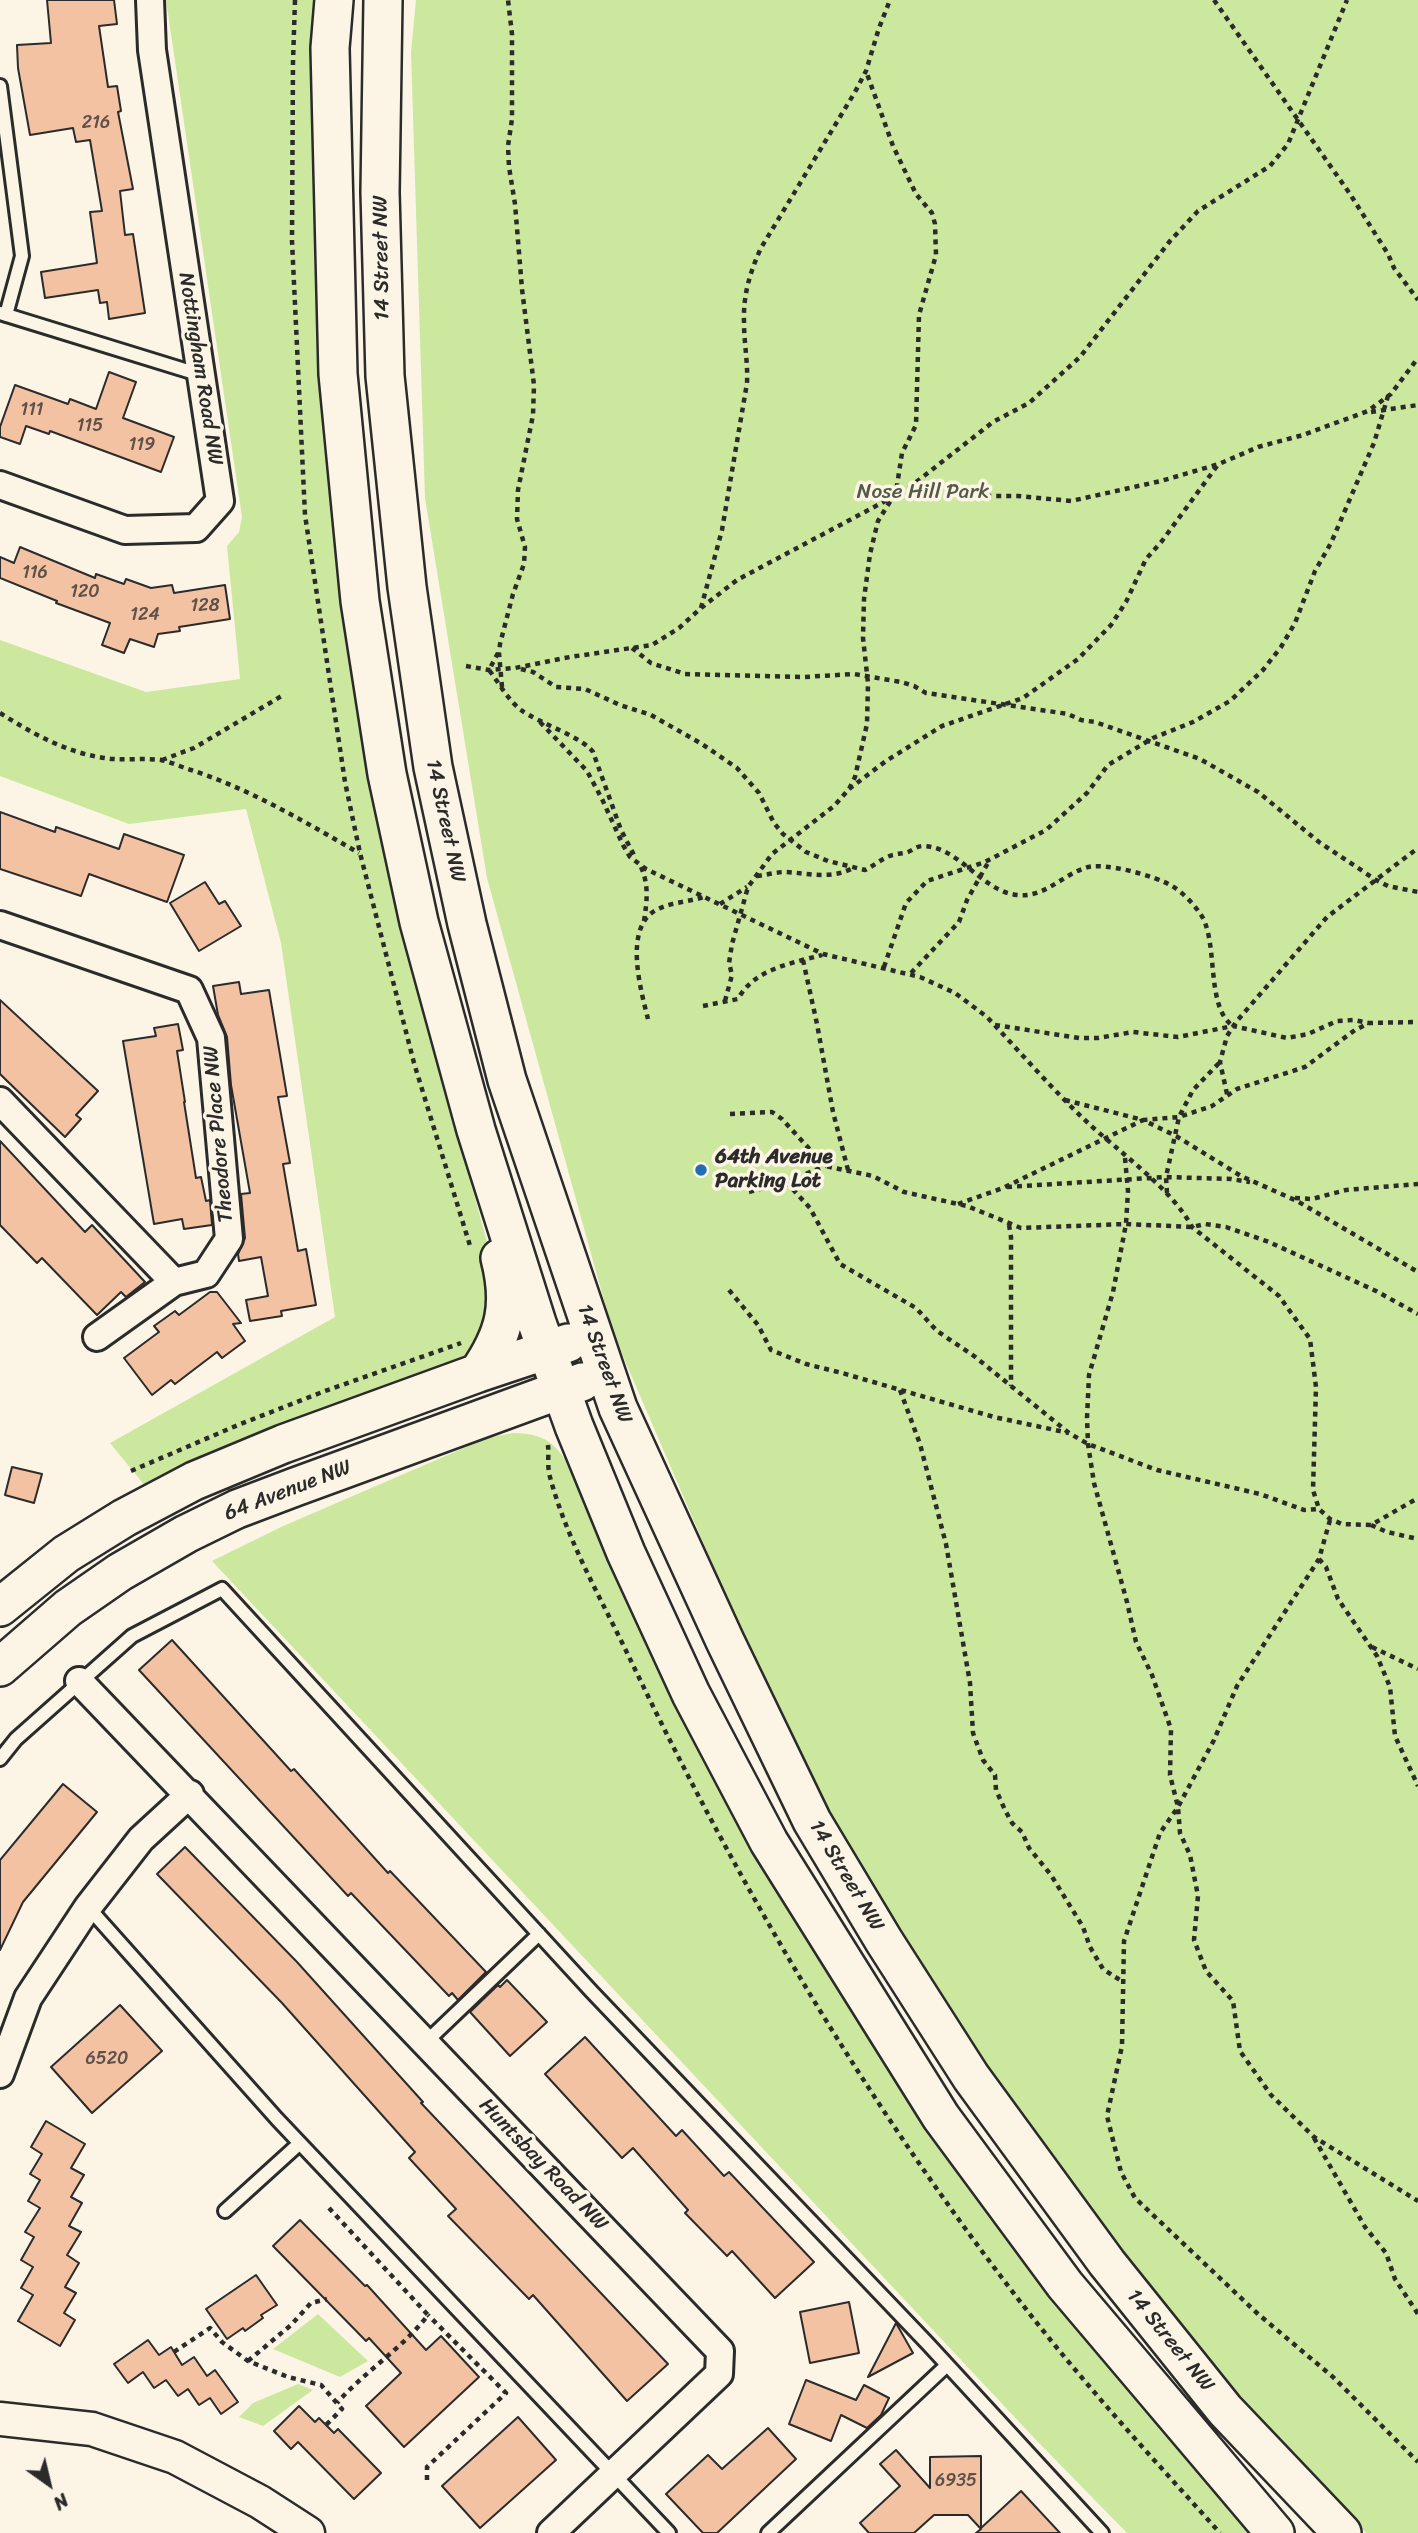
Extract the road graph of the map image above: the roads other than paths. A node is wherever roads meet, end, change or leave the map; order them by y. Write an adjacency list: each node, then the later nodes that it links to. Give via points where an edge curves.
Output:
1 (150, 0): 6 (street, Nottingham Road NW, via 152,50)
2 (334, 0): 10 (main road, 14 Street NW, via 330,48 338,374 360,601 387,774 416,909)
3 (383, 0): 12 (main road, 14 Street NW, via 380,192 385,376 407,587 433,767 507,1080)
4 (0, 86): 5 (lane, via 22,256)
5 (3, 314): 6 (lane)
6 (201, 375): 7 (street, Nottingham Road NW, via 220,501 196,528 125,530)
7 (0, 485)
8 (0, 925): 11 (street, Theodore Place NW, via 189,990 211,1038 229,1239 206,1274)
9 (0, 1101): 11 (street)
10 (476, 1130): 14 (main road, 14 Street NW); 15 (main road, via 473,1152 505,1278 504,1325 491,1354)
11 (174, 1282): 13 (street, Theodore Place NW)
12 (592, 1334): 14 (main road, 64 Avenue NW); 16 (main road, 14 Street NW)
13 (97, 1337)
14 (546, 1351): 15 (main road, 64 Avenue NW); 17 (main road, 14 Street NW)
15 (471, 1357): 20 (main road, 64 Avenue NW, via 194,1481 124,1518 66,1554)
16 (606, 1373): 17 (main road, 64 Avenue NW); 40 (main road, 14 Street NW, via 627,1430 812,1821 884,1941 971,2077 1107,2263 1225,2410)
17 (560, 1390): 18 (main road, 64 Avenue NW); 19 (main road, 14 Street NW)
18 (435, 1437): 19 (main road, via 530,1420 549,1423); 21 (main road, 64 Avenue NW, via 249,1504 186,1534 68,1608)
19 (585, 1454): 39 (main road, 14 Street NW, via 691,1695 769,1842 942,2117 1065,2285)
20 (0, 1607)
21 (0, 1667)
22 (79, 1681): 23 (lane); 24 (street, Huntsbay Road NW); 26 (lane, via 132,1636 222,1589)
23 (0, 1759)
24 (190, 1794): 25 (street, via 141,1839); 27 (street, Huntsbay Road NW)
25 (88, 1907): 28 (street, via 28,1998); 29 (lane)
26 (539, 1934): 27 (lane); 31 (lane)
27 (426, 2042): 33 (street, Huntsbay Road NW, via 720,2351 719,2374)
28 (0, 2074)
29 (300, 2143): 30 (lane); 33 (lane)
30 (225, 2211)
31 (947, 2365): 37 (lane); 38 (lane)
32 (0, 2419): 34 (street, via 92,2429 175,2457)
33 (614, 2474): 35 (street, Huntsbay Road NW); 36 (lane)
34 (308, 2533)
35 (551, 2533)
36 (669, 2533)
37 (768, 2533)
38 (1102, 2533)
39 (1275, 2533)
40 (1342, 2533)

